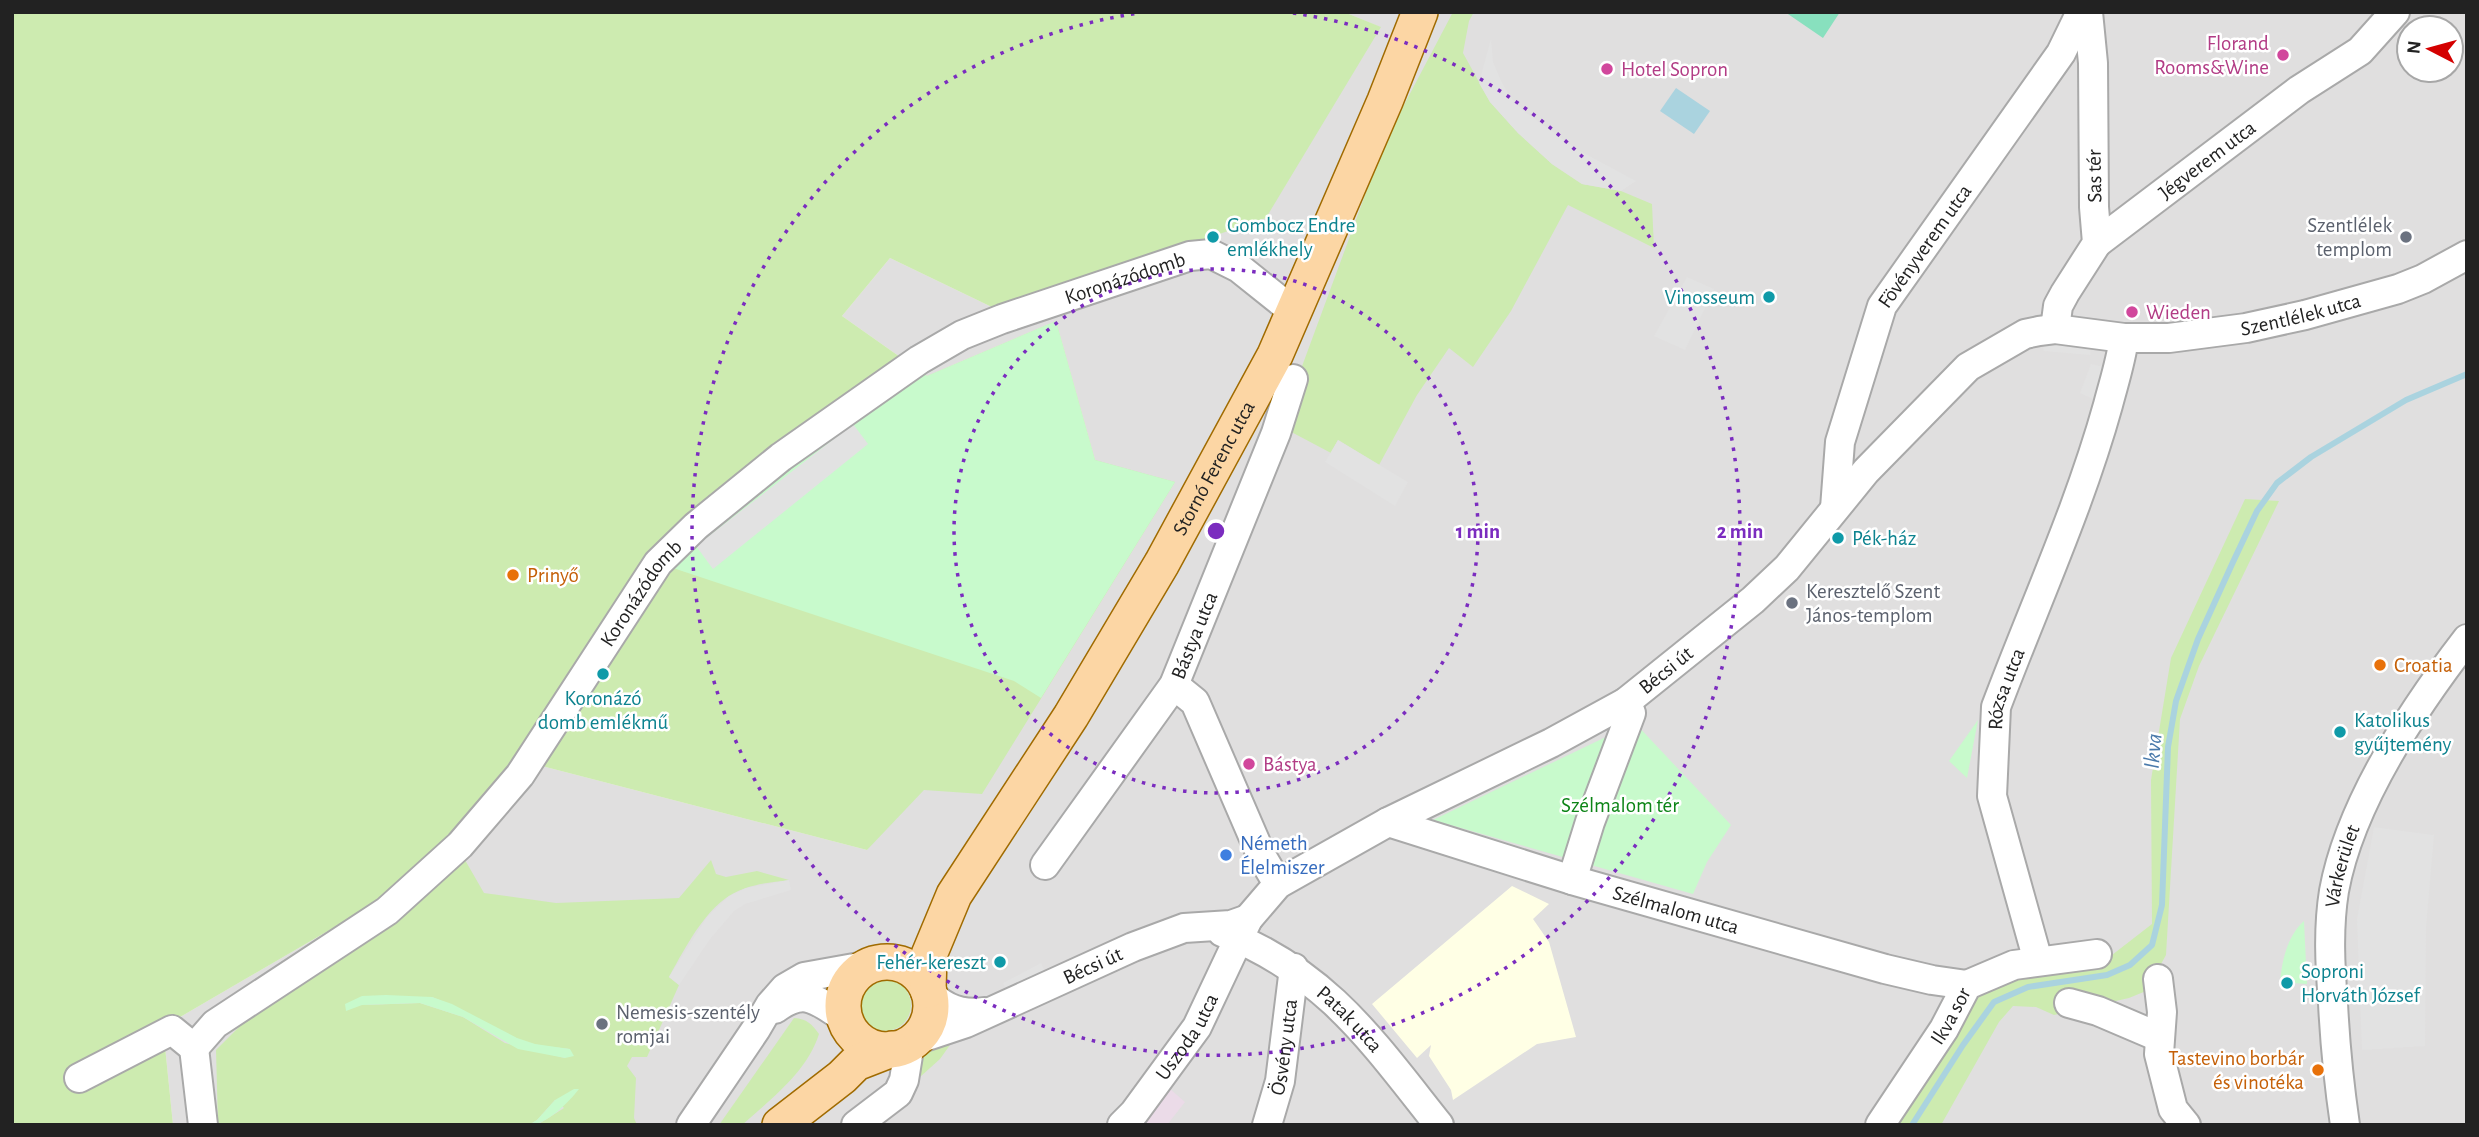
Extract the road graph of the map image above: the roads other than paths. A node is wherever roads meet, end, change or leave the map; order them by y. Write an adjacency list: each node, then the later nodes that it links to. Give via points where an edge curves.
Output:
1 (1420, 12): 9 (main road, Stornó Ferenc utca)
2 (2081, 12): 5 (street, Fövényverem utca)
3 (2088, 12): 6 (street, Sas tér)
4 (2395, 12): 7 (street, Jégverem utca, via 2360,51 2299,90)
5 (2061, 53): 6 (street, via 2083,45); 13 (street, Fövényverem utca, via 1882,306)
6 (2094, 63): 7 (street, Sas tér)
7 (2097, 243): 10 (street, via 2064,293)
8 (2467, 256): 11 (street, Szentlélek utca, via 2398,289 2305,315 2203,334)
9 (1294, 312): 23 (main road, Stornó Ferenc utca, via 1162,563 1064,727); 38 (street, Koronázódomb, via 1239,268 1211,254 1190,256 980,327 919,360 781,457 658,563 520,775 460,845 387,911 215,1024)
10 (2054, 329): 11 (street); 14 (street, Bécsi út, via 2020,337 1968,367)
11 (2124, 338): 26 (street, Rózsa utca, via 2078,500 1996,707 1992,796)
12 (1293, 379): 17 (street, Bástya utca, via 1276,433)
13 (1839, 456): 14 (street, via 1846,474); 15 (street, Fövényverem utca)
14 (1866, 471): 15 (street, Bécsi út)
15 (1835, 508): 18 (street, Bécsi út, via 1753,600)
16 (2467, 639): 49 (street, Várkerület, via 2385,760 2340,865 2330,961)
17 (1174, 685): 20 (street, Bástya utca); 22 (street, via 1195,702)
18 (1626, 702): 19 (street, Bécsi út); 21 (street, via 1631,713)
19 (1388, 822): 21 (street, Szélmalom utca); 22 (street, Bécsi út)
20 (1045, 865)
21 (1572, 880): 30 (street, Szélmalom utca, via 1885,969)
22 (1278, 884): 24 (street, Bécsi út)
23 (954, 895): 27 (main road, Stornó Ferenc utca); 31 (main road, Stornó Ferenc utca, via 929,955)
24 (1243, 930): 28 (street, Patak utca); 33 (street, Bécsi út, via 1224,933 1194,926 1133,947); 44 (street, Uszoda utca, via 1197,1027)
25 (2097, 954): 26 (street, Ikva sor)
26 (2038, 961): 30 (street, Ikva sor, via 2014,965)
27 (878, 964): 31 (main road, via 901,964 914,971); 34 (main road, via 857,974 848,987 844,1003); 35 (street, via 804,977 785,988)
28 (1294, 968): 45 (street, Ösvény utca, via 1280,1081); 46 (street, Patak utca, via 1361,1027)
29 (2158, 979): 36 (street)
30 (1967, 985): 47 (street, Ikva sor, via 1944,1030)
31 (928, 990): 33 (street, Bécsi út, via 937,1003 953,1010); 37 (main road, via 929,1018 923,1031)
32 (2069, 1003): 36 (street)
33 (993, 1010): 37 (street, Bécsi út)
34 (847, 1022): 35 (street, via 802,995 780,1005); 37 (main road, via 852,1032 874,1048); 40 (main road, via 835,1051)
35 (756, 1029): 42 (street)
36 (2159, 1037): 48 (street, via 2173,1109)
37 (905, 1045): 40 (main road, via 856,1063); 43 (street, via 904,1080 898,1093)
38 (194, 1048): 39 (street, via 172,1030); 41 (street)
39 (79, 1078)
40 (792, 1115)
41 (203, 1125)
42 (691, 1125)
43 (856, 1125)
44 (1122, 1125)
45 (1267, 1125)
46 (1439, 1125)
47 (1881, 1125)
48 (2186, 1125)
49 (2344, 1125)

